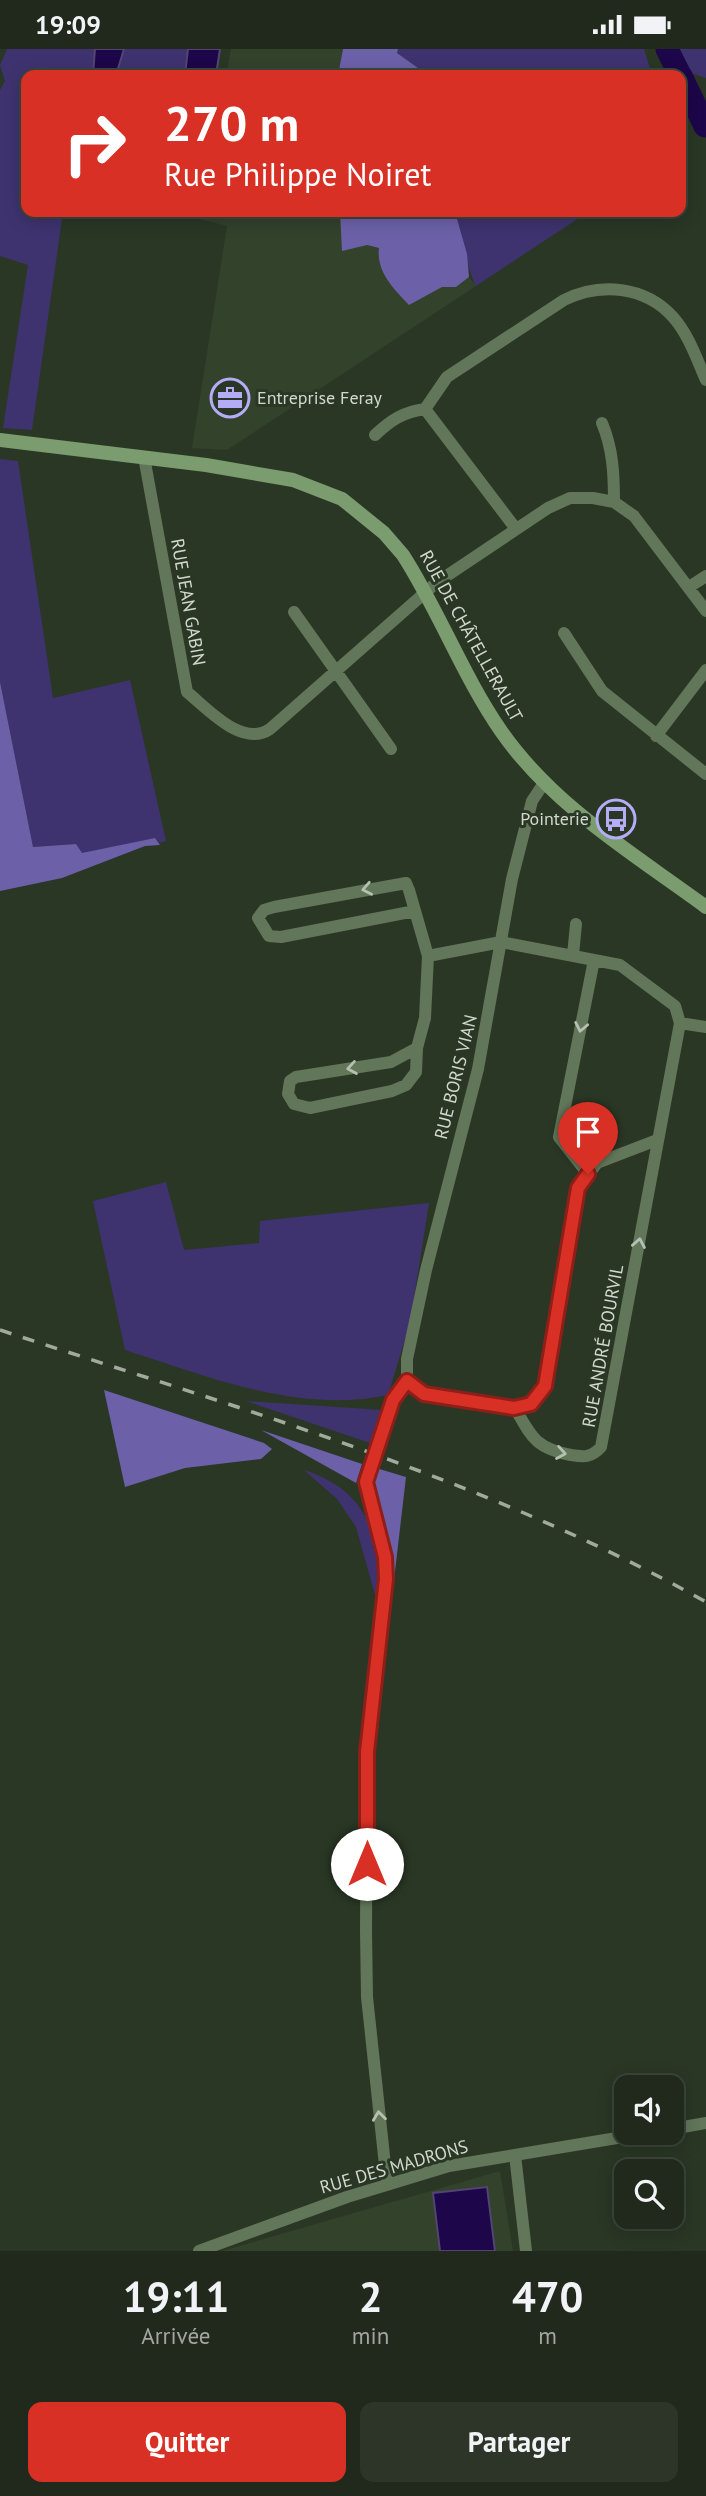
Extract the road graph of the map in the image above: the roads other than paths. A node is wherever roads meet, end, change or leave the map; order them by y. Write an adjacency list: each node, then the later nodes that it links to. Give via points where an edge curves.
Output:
1 (706, 380): 2 (street, via 687,338 658,303 620,289 602,288 564,300 447,377)
2 (425, 409): 4 (street, via 391,420); 8 (street)
3 (602, 423): 7 (street, via 609,440)
4 (375, 435)
5 (0, 440): 6 (main road, RUE DE CHÂTELLERAULT)
6 (144, 457): 11 (main road, RUE DE CHÂTELLERAULT, via 263,473 317,487 342,499 384,533); 15 (street, RUE JEAN GABIN, via 187,692 235,729 260,735)
7 (614, 502): 8 (street, RUE JEAN GABIN, via 570,498); 10 (street, via 634,516)
8 (516, 529): 11 (street, RUE JEAN GABIN)
9 (706, 576): 10 (street)
10 (689, 587): 12 (street)
11 (426, 591): 15 (street, RUE JEAN GABIN); 20 (main road, RUE DE CHÂTELLERAULT, via 501,731)
12 (706, 611)
13 (295, 612): 15 (street)
14 (564, 633): 17 (street, via 602,691)
15 (336, 668): 18 (street)
16 (706, 670): 17 (street)
17 (656, 736): 19 (street)
18 (391, 749)
19 (706, 774)
20 (544, 783): 21 (main road, RUE DE CHÂTELLERAULT, via 585,819); 24 (street, RUE BORIS VIAN, via 532,800 525,824)
21 (706, 907)
22 (415, 911): 22 (street, one-way to 22, via 405,883 274,907 258,918 269,936 281,937); 26 (street)
23 (576, 924): 25 (street)
24 (501, 942): 25 (street); 26 (street); 33 (street, RUE BORIS VIAN, via 478,1069 426,1269 407,1359)
25 (573, 955): 27 (street)
26 (428, 956): 30 (street, via 425,1018)
27 (594, 960): 28 (street, via 620,965 675,1006); 32 (street, one-way to 32, via 559,1137)
28 (680, 1023): 29 (street); 31 (street, RUE ANDRÉ BOURVIL)
29 (706, 1027)
30 (416, 1048): 30 (street, one-way to 30, via 390,1062 296,1077 290,1081 288,1094 294,1104 310,1108 392,1091 406,1085 415,1072)
31 (657, 1140): 32 (street, via 597,1163); 34 (street, RUE ANDRÉ BOURVIL, one-way to 31, via 530,1435 546,1450 585,1457 601,1447)
32 (588, 1174): 34 (street, via 578,1188 545,1386 531,1404)
33 (407, 1381): 34 (street, via 424,1394); 39 (street, one-way to 33, bridge, via 366,1969 367,1752 386,1579 383,1549 366,1492 393,1400)
34 (514, 1408)
35 (706, 2123): 36 (street)
36 (684, 2127)
37 (614, 2138): 38 (street, RUE DES MADRONS)
38 (515, 2155): 39 (street, RUE DES MADRONS, via 449,2166); 41 (street)
39 (387, 2184): 40 (street, RUE DES MADRONS)
40 (199, 2251)
41 (526, 2251)

